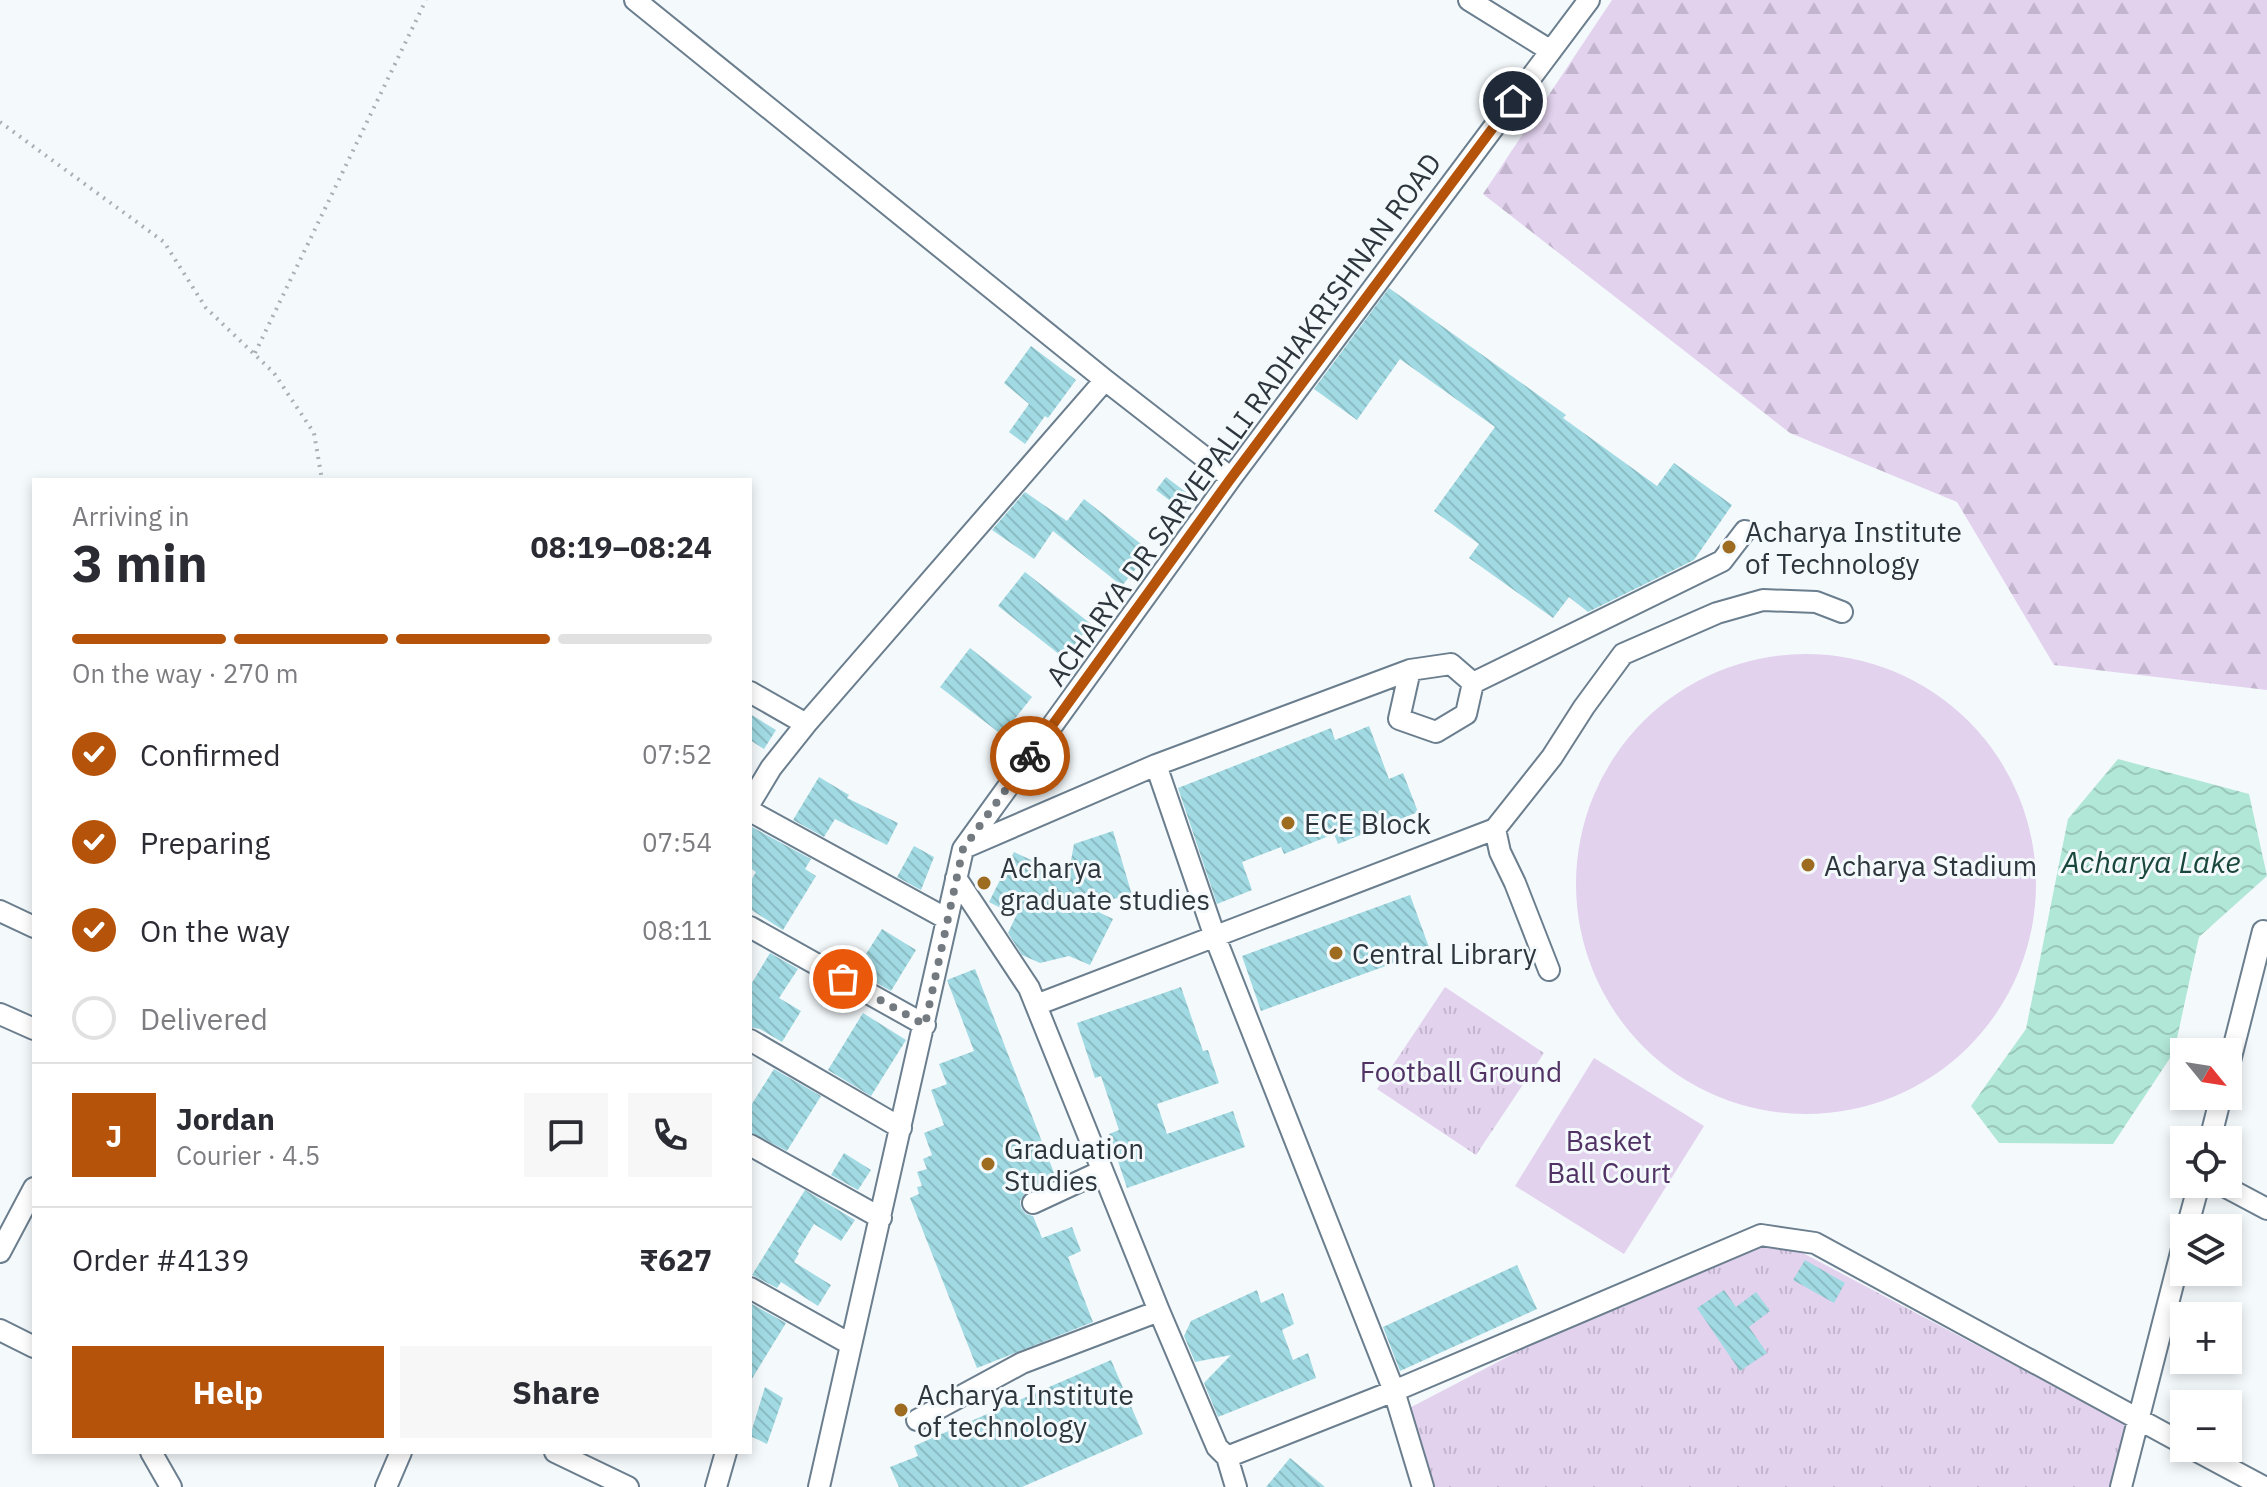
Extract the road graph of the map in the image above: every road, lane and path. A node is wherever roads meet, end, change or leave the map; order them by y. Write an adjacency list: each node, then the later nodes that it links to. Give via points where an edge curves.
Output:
1 (426, 0): 7 (path)
2 (635, 0): 8 (street)
3 (1469, 0): 5 (street)
4 (1589, 0): 5 (street, ACHARYA DR SARVEPALLI RADHAKRISHNAN ROAD)
5 (1551, 51): 10 (street, ACHARYA DR SARVEPALLI RADHAKRISHNAN ROAD)
6 (0, 122): 7 (path, via 164,242 206,308)
7 (255, 353): 9 (path, via 314,433)
8 (1105, 380): 10 (street); 16 (street)
9 (322, 478)
10 (1231, 478): 21 (street, ACHARYA DR SARVEPALLI RADHAKRISHNAN ROAD)
11 (1745, 531): 14 (street, via 1722,561)
12 (1842, 612): 20 (street, via 1816,602 1763,600 1717,613 1623,654)
13 (1410, 670): 14 (street, via 1451,664); 14 (street, via 1399,719 1436,732 1466,714); 17 (street)
14 (1473, 683)
15 (752, 693): 16 (street)
16 (806, 724): 18 (street)
17 (1156, 765): 21 (street); 28 (street)
18 (752, 800)
19 (752, 812): 24 (street)
20 (1495, 829): 28 (street); 29 (street)
21 (963, 849): 22 (street, ACHARYA DR SARVEPALLI RADHAKRISHNAN ROAD)
22 (956, 878): 24 (street, ACHARYA DR SARVEPALLI RADHAKRISHNAN ROAD); 30 (street)
23 (0, 911): 25 (street)
24 (947, 919): 32 (street, ACHARYA DR SARVEPALLI RADHAKRISHNAN ROAD)
25 (32, 926)
26 (752, 928): 32 (street)
27 (2263, 931): 34 (street)
28 (1215, 937): 30 (street); 52 (street)
29 (1549, 970)
30 (1036, 1005): 38 (street)
31 (0, 1014): 33 (street)
32 (925, 1025): 36 (street, ACHARYA DR SARVEPALLI RADHAKRISHNAN ROAD)
33 (32, 1028)
34 (2236, 1038)
35 (752, 1041): 36 (street)
36 (901, 1128): 43 (street, ACHARYA DR SARVEPALLI RADHAKRISHNAN ROAD)
37 (752, 1146): 43 (street)
38 (1102, 1171): 41 (street); 48 (street)
39 (32, 1191): 44 (street)
40 (2242, 1196): 42 (street)
41 (1033, 1203)
42 (2267, 1209)
43 (881, 1218): 50 (street, ACHARYA DR SARVEPALLI RADHAKRISHNAN ROAD)
44 (5, 1230): 45 (street)
45 (0, 1252)
46 (2172, 1286): 54 (street)
47 (752, 1289): 50 (street)
48 (1159, 1311): 53 (street, via 1022,1363); 60 (street, via 1217,1447)
49 (0, 1330): 51 (street)
50 (850, 1344): 66 (street, ACHARYA DR SARVEPALLI RADHAKRISHNAN ROAD)
51 (32, 1346)
52 (1394, 1391): 54 (street, via 1761,1235 1815,1243); 60 (street); 68 (street)
53 (917, 1420)
54 (2138, 1420): 55 (street); 69 (street)
55 (2170, 1437)
56 (152, 1454): 63 (street)
57 (401, 1454): 62 (street)
58 (559, 1454): 64 (street)
59 (725, 1454): 65 (street)
60 (1227, 1457): 67 (street)
61 (2217, 1462): 70 (street)
62 (393, 1485)
63 (171, 1487)
64 (628, 1487)
65 (716, 1487)
66 (819, 1487)
67 (1236, 1487)
68 (1423, 1487)
69 (2121, 1487)
70 (2264, 1487)

